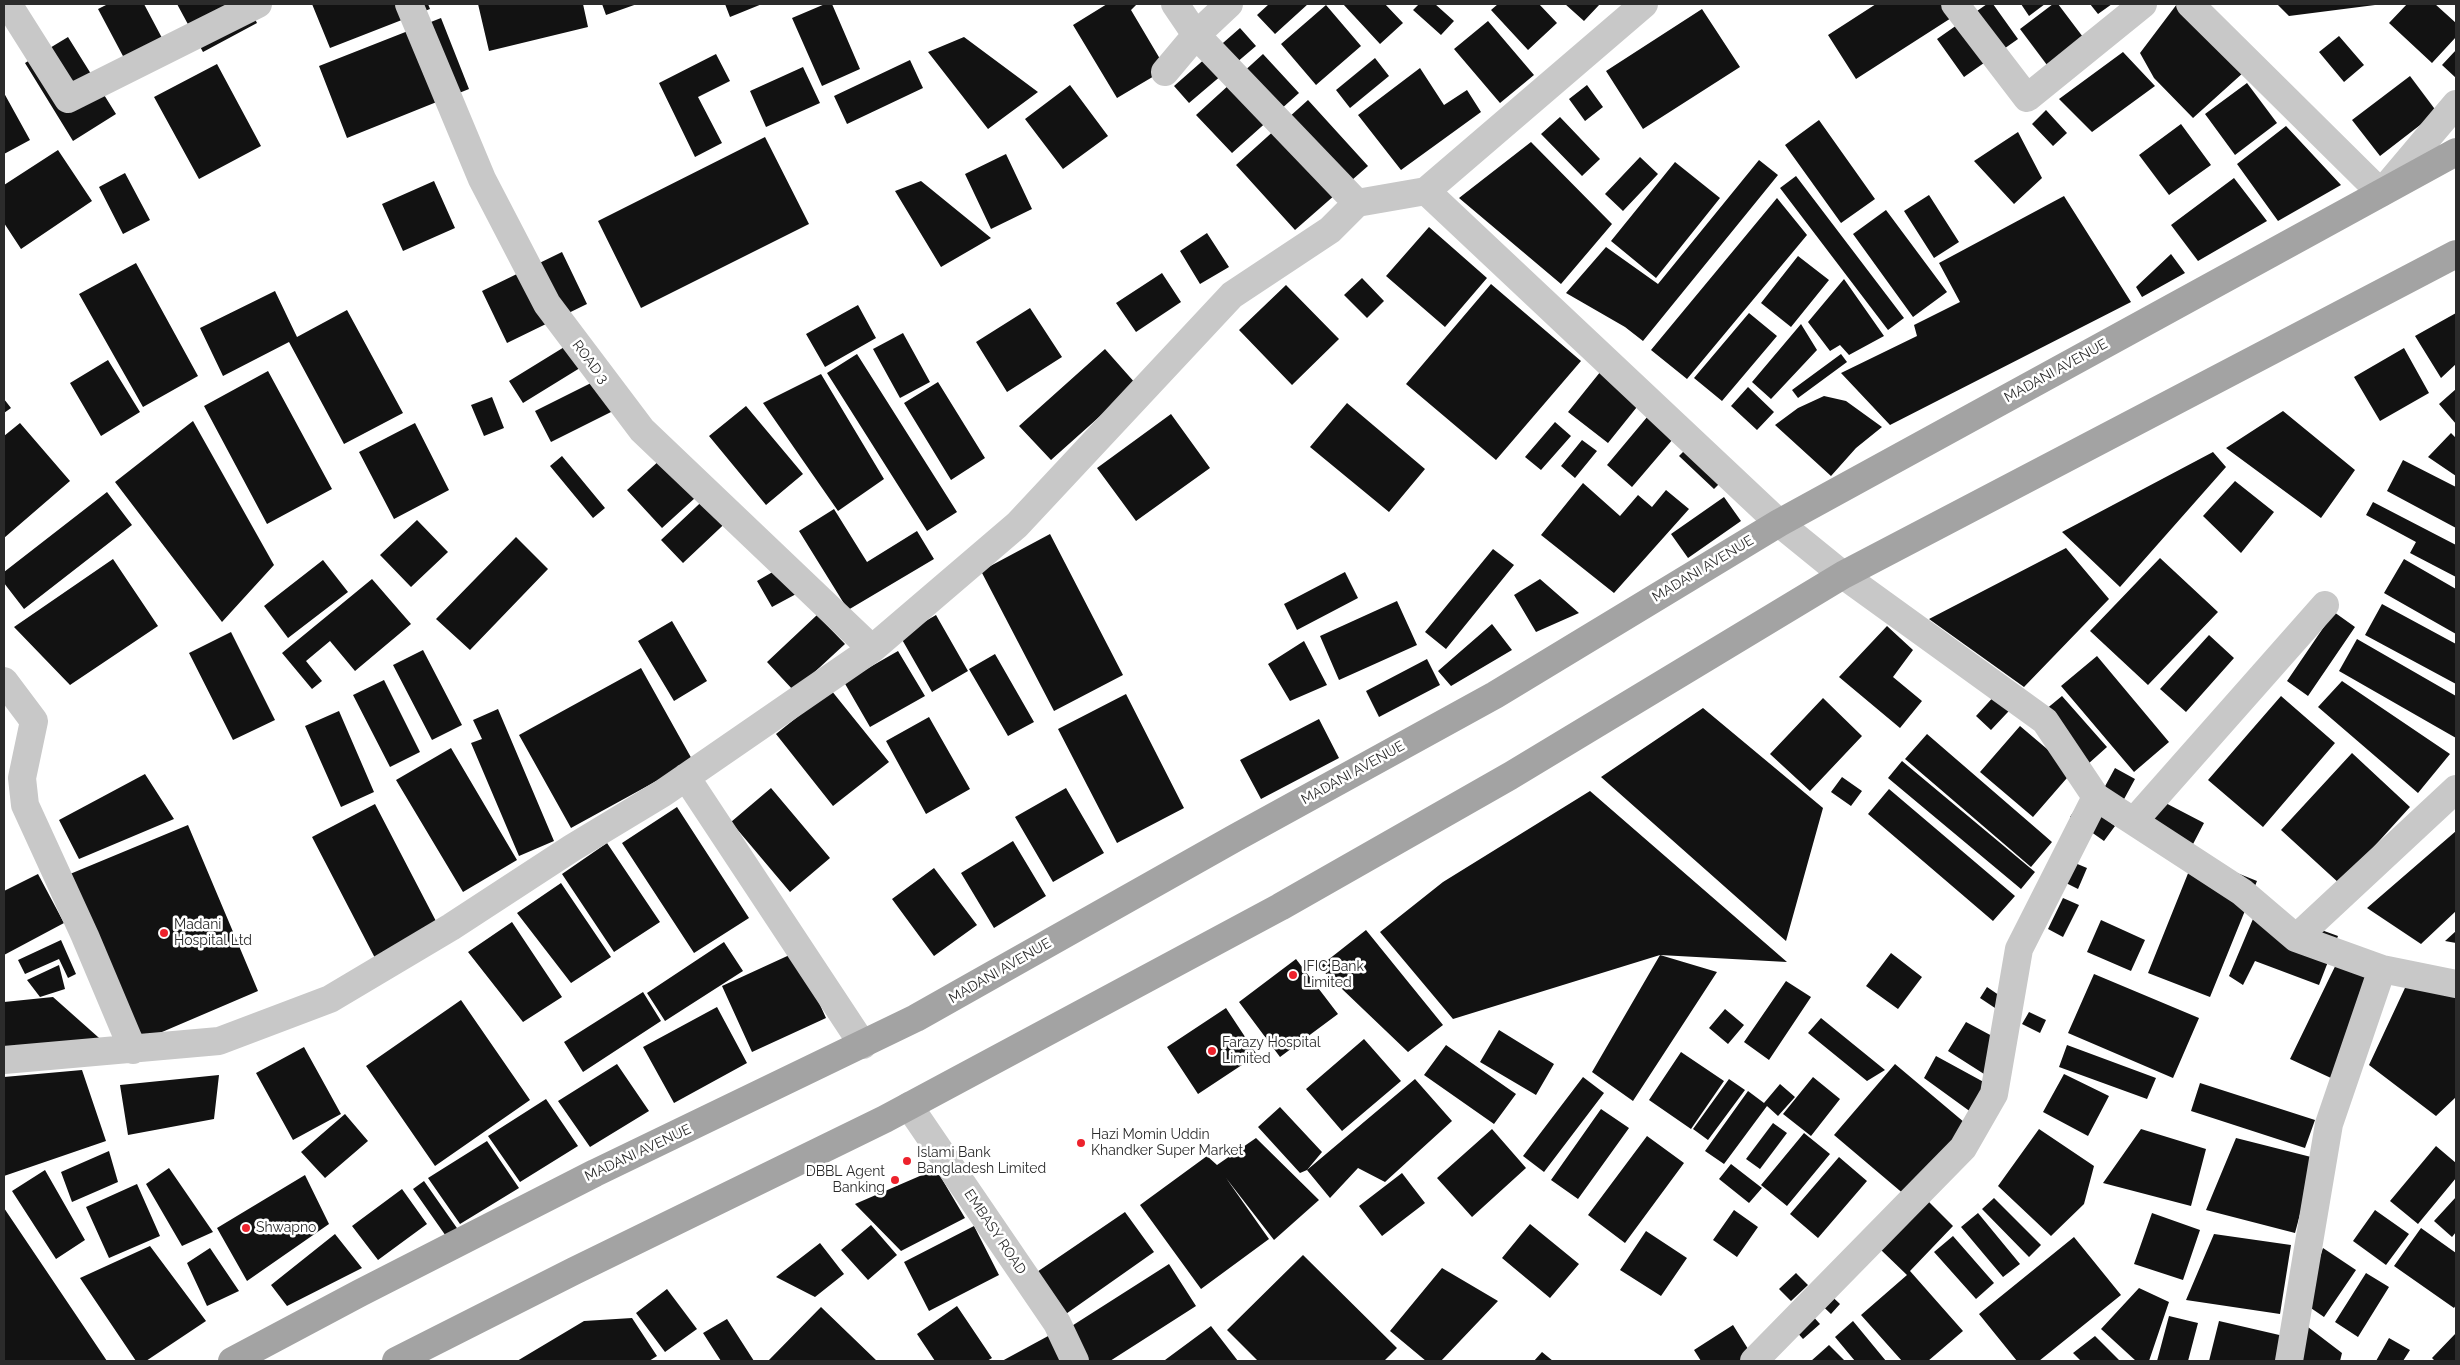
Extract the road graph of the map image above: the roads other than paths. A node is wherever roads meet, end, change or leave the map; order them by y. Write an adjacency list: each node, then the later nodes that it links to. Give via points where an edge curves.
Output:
1 (8, 4): 2 (street, via 68,99)
2 (258, 4)
3 (409, 4): 21 (street, ROAD 3, via 482,179 547,304 642,430)
4 (1175, 4): 10 (street)
5 (1229, 4): 10 (street)
6 (1644, 4): 14 (street)
7 (1955, 4): 8 (street, via 2027,98)
8 (2143, 4)
9 (2190, 4): 15 (street)
10 (1196, 35): 11 (street); 16 (street)
11 (1165, 72)
12 (2456, 104): 15 (street)
13 (2456, 152): 15 (main road, MADANI AVENUE)
14 (1426, 191): 16 (street); 18 (street)
15 (2381, 193): 18 (main road, MADANI AVENUE)
16 (1357, 203): 21 (street, via 1330,230 1232,295 1016,525)
17 (2456, 254): 19 (main road)
18 (1779, 523): 19 (street); 30 (main road, MADANI AVENUE, via 1495,695 916,1018)
19 (1843, 574): 25 (street, via 2045,721); 33 (main road, via 1493,786 1271,912)
20 (2325, 605): 26 (street)
21 (872, 649): 23 (street)
22 (4, 681): 31 (street, via 34,721 22,778 25,805)
23 (686, 777): 30 (street); 31 (street, via 451,927 330,999 219,1041)
24 (2456, 789): 27 (street)
25 (2096, 797): 26 (street); 37 (street, via 2019,949 1994,1094 1964,1148)
26 (2134, 821): 27 (street, via 2242,892)
27 (2296, 938): 28 (street)
28 (2382, 968): 29 (street); 38 (street, via 2329,1124)
29 (2456, 984)
30 (862, 1045): 34 (main road, MADANI AVENUE, via 595,1173)
31 (133, 1050): 32 (street)
32 (4, 1060)
33 (908, 1106): 35 (main road); 36 (street, EMBASY ROAD, via 1057,1323)
34 (232, 1361)
35 (396, 1361)
36 (1076, 1361)
37 (1754, 1361)
38 (2289, 1361)

